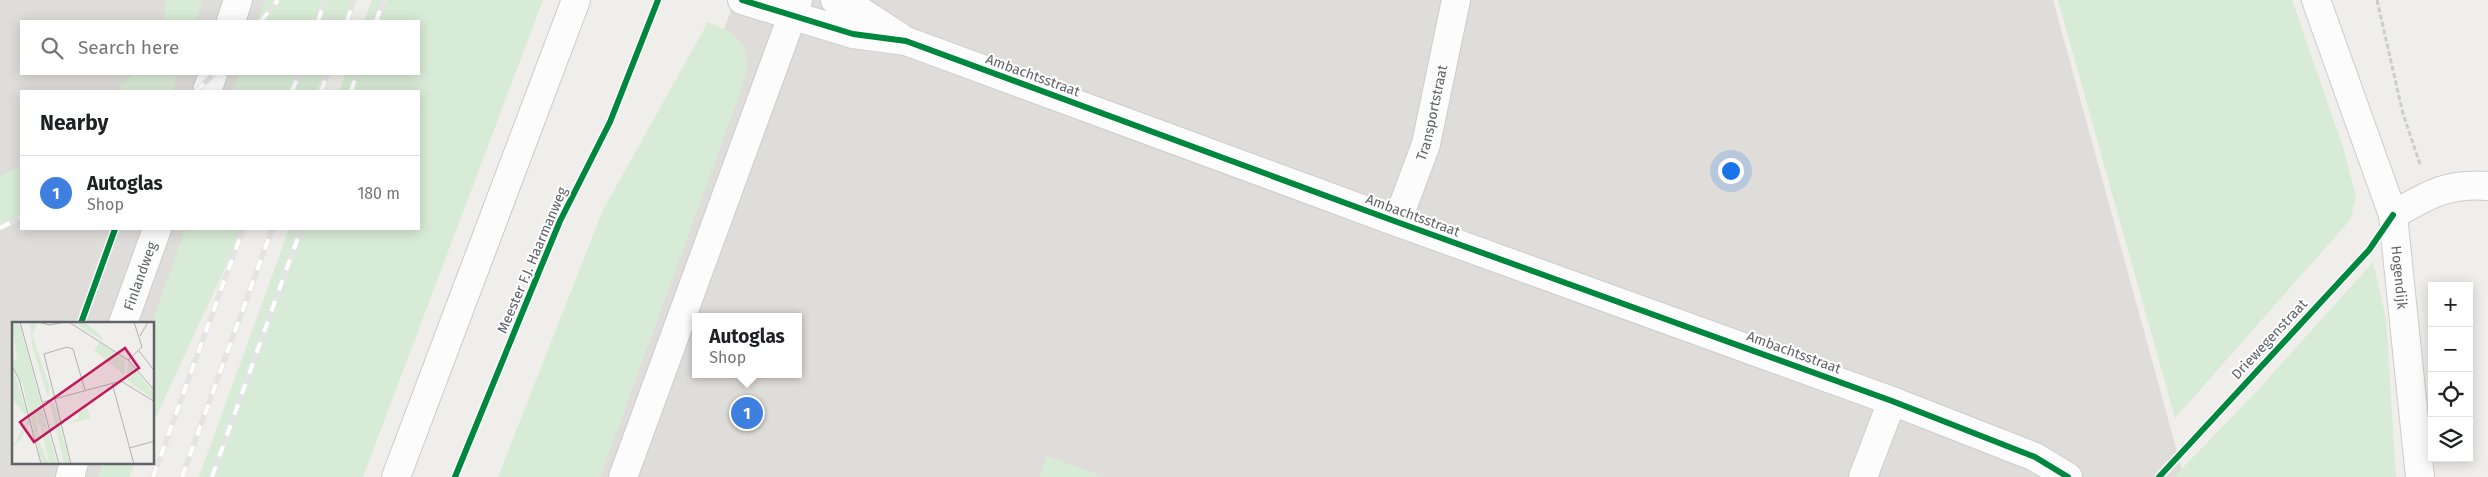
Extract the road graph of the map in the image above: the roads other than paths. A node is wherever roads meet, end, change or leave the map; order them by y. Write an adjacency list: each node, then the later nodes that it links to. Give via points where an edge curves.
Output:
1 (238, 0): 8 (street)
2 (576, 0): 20 (street)
3 (742, 0): 7 (street, Ambachtsstraat)
4 (835, 0): 9 (street, Ambachtsstraat, via 857,9)
5 (1456, 0): 14 (street, Transportstraat, via 1426,144)
6 (2316, 0): 13 (street, Hogendijk)
7 (795, 8): 9 (street, Ambachtsstraat, via 853,34); 21 (street)
8 (231, 20)
9 (906, 41): 14 (street, Ambachtsstraat)
10 (213, 75): 11 (street)
11 (207, 90)
12 (2488, 186): 13 (street, via 2465,184 2430,193)
13 (2393, 215): 24 (street, Hogendijk)
14 (1397, 222): 17 (street, Ambachtsstraat)
15 (157, 230): 16 (street, Finlandweg)
16 (123, 322)
17 (1892, 401): 22 (street); 23 (street, Ambachtsstraat, via 2035,457)
18 (74, 464): 19 (street)
19 (70, 477)
20 (396, 477)
21 (623, 477)
22 (1863, 477)
23 (2068, 477)
24 (2420, 477)

